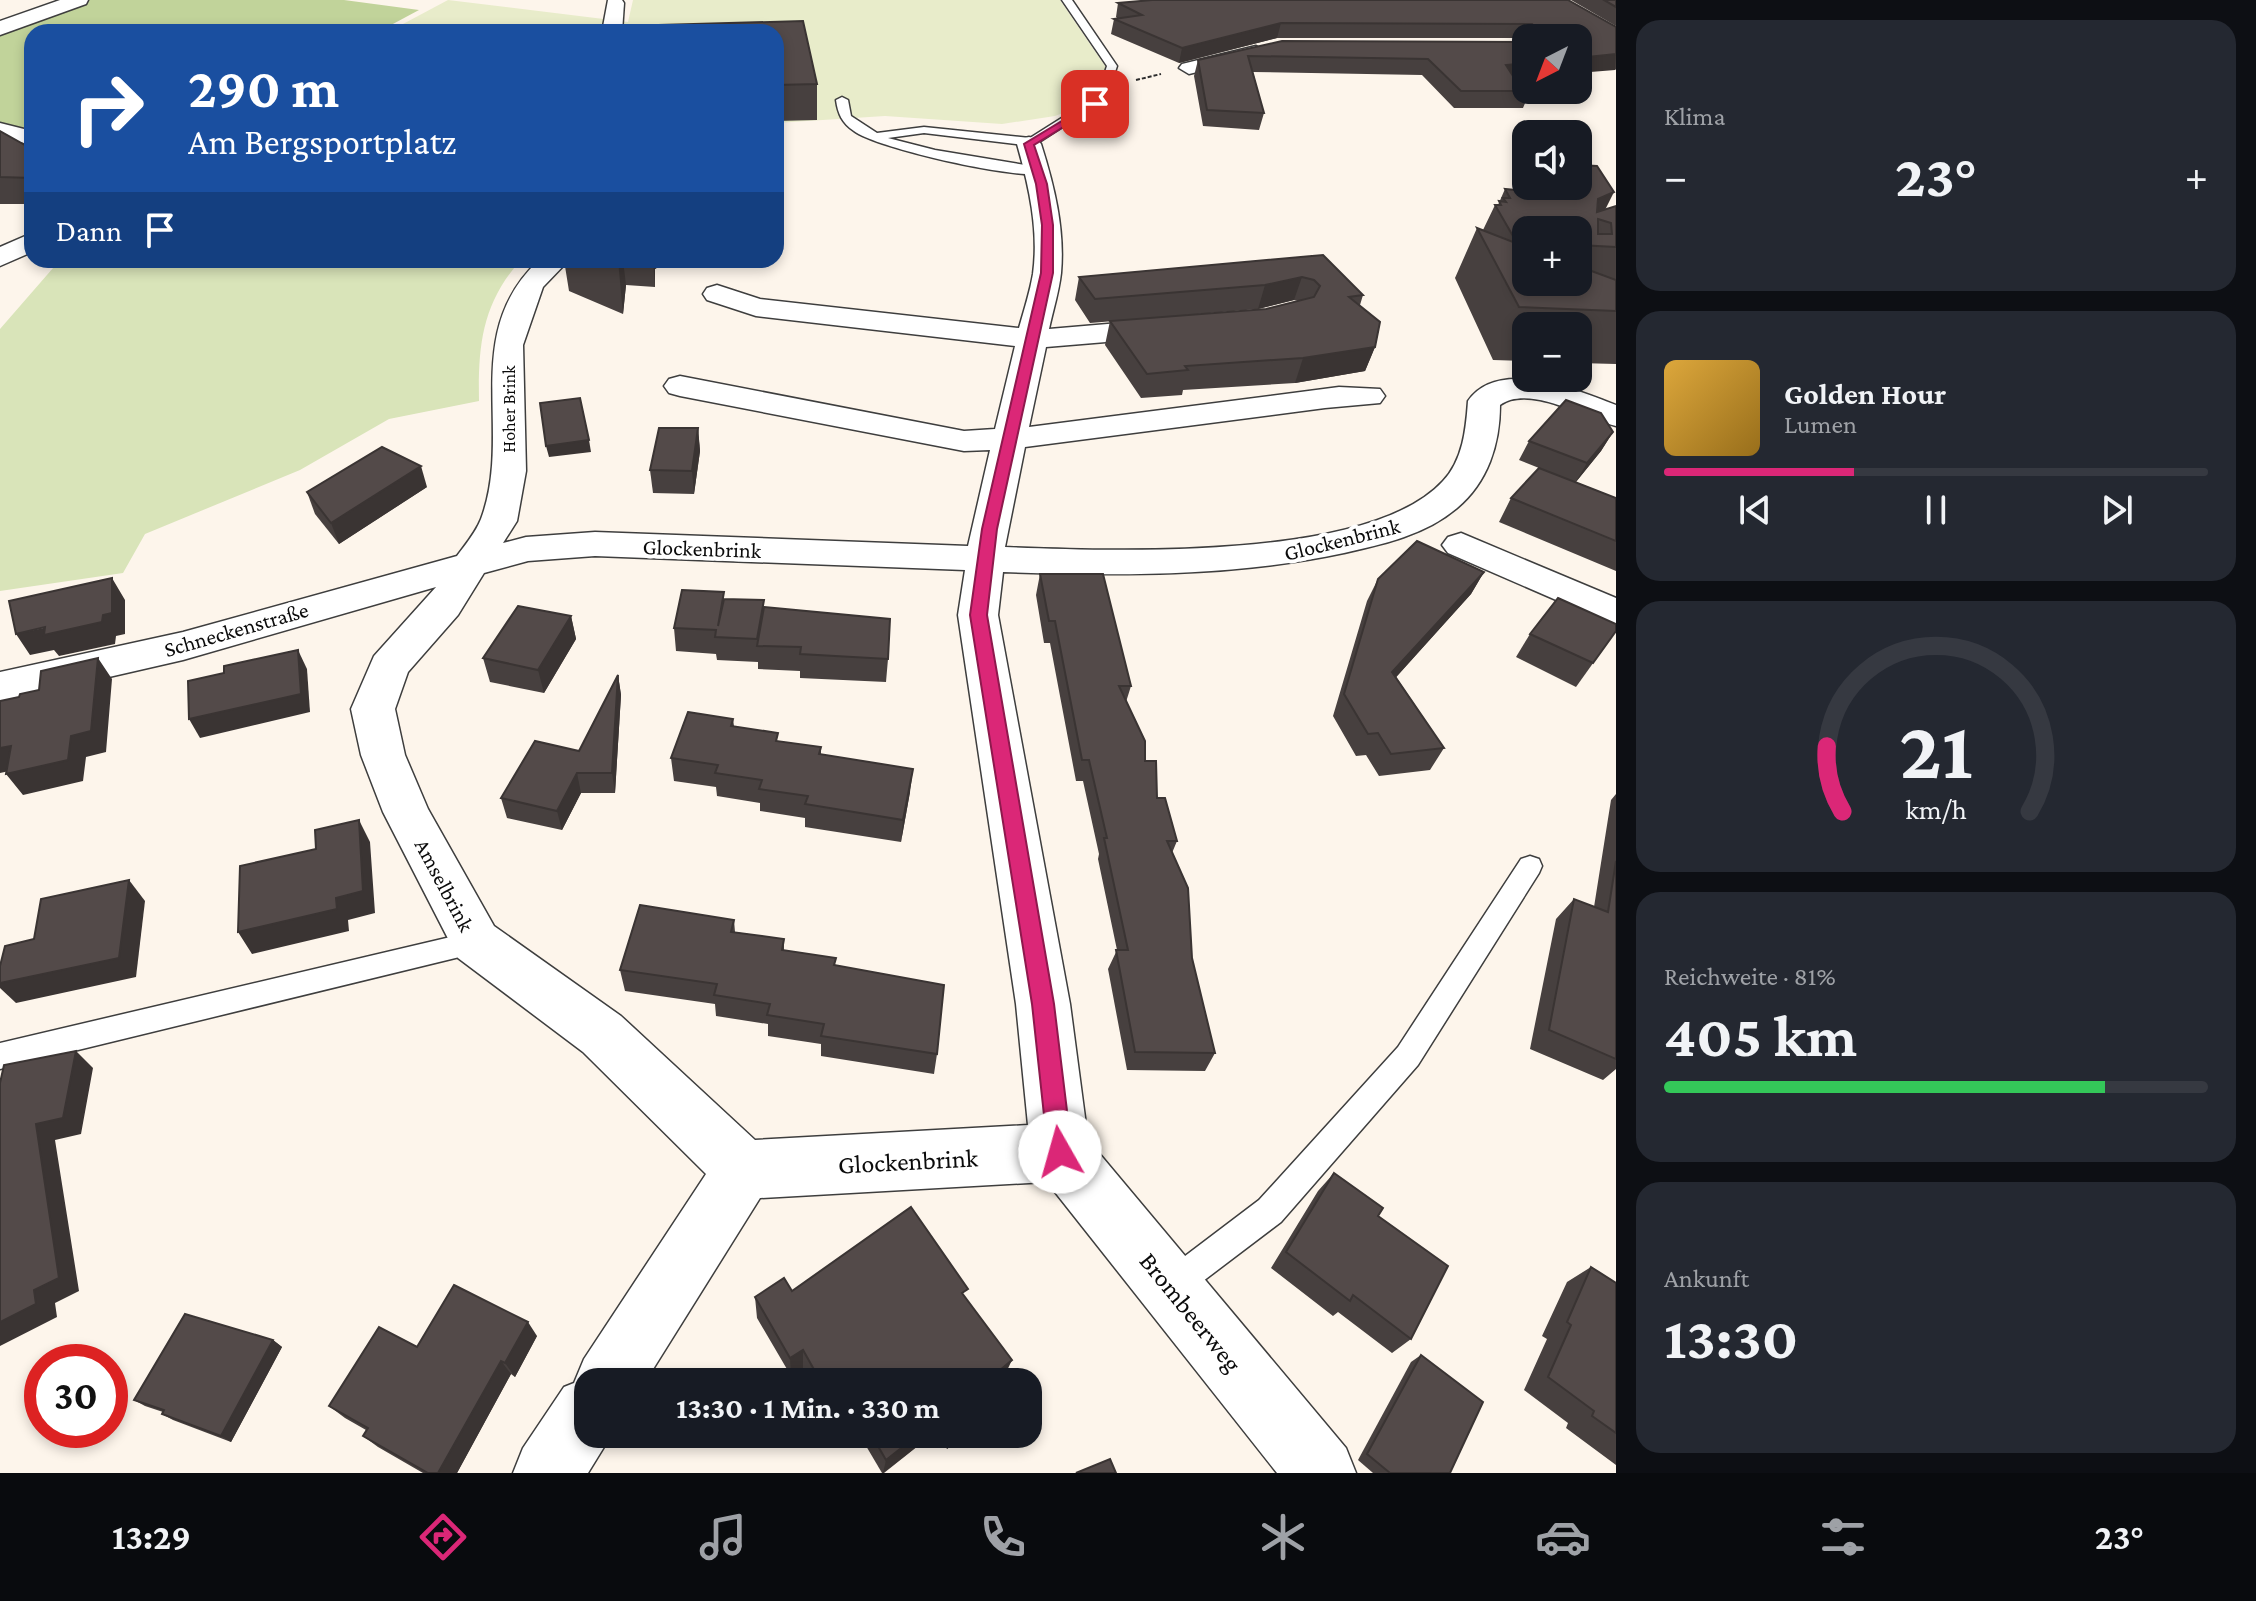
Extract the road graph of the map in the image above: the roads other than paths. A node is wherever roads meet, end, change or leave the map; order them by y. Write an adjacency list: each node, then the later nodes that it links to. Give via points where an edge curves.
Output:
1 (79, 0): 5 (street)
2 (1067, 0): 12 (lane, via 1112,66 1108,86 1095,104)
3 (615, 3): 4 (street)
4 (613, 24)
5 (0, 29)
6 (1277, 47): 7 (street)
7 (1189, 68)
8 (842, 100): 11 (lane, via 845,118)
9 (0, 130): 10 (street)
10 (24, 136)
11 (878, 137): 12 (lane, via 921,152); 12 (lane, via 924,130)
12 (1033, 152): 18 (street, via 1047,225 1047,273)
13 (24, 245): 14 (street)
14 (0, 258)
15 (547, 268): 25 (street, Hoher Brink, via 530,284 508,345 509,471 499,521)
16 (717, 294): 18 (street, via 756,307)
17 (1198, 326): 18 (street)
18 (1033, 339): 22 (street)
19 (680, 386): 22 (street, via 964,441)
20 (1369, 396): 22 (street)
21 (1616, 416): 24 (street, Glockenbrink, via 1558,395 1512,387 1492,392 1484,401 1476,460 1449,498 1412,521 1365,537 1272,556 1118,562)
22 (1011, 439): 24 (street)
23 (1461, 545): 26 (street)
24 (984, 559): 25 (street, Glockenbrink, via 595,544 526,549); 31 (street, via 978,615 1043,1004)
25 (471, 563): 27 (street, Schneckenstraße, via 183,646); 29 (street, Amselbrink, via 444,606 389,666 373,709 383,755 406,812)
26 (1616, 613)
27 (0, 687)
28 (1530, 866): 33 (lane, via 1408,1056 1270,1211)
29 (476, 942): 30 (lane); 32 (street, Amselbrink, via 602,1034)
30 (0, 1056)
31 (1060, 1152): 32 (street, Glockenbrink); 33 (street, Brombeerweg)
32 (744, 1170): 34 (street)
33 (1170, 1286): 37 (street, Brombeerweg)
34 (616, 1368)
35 (574, 1433): 36 (street)
36 (548, 1473)
37 (1321, 1473)

